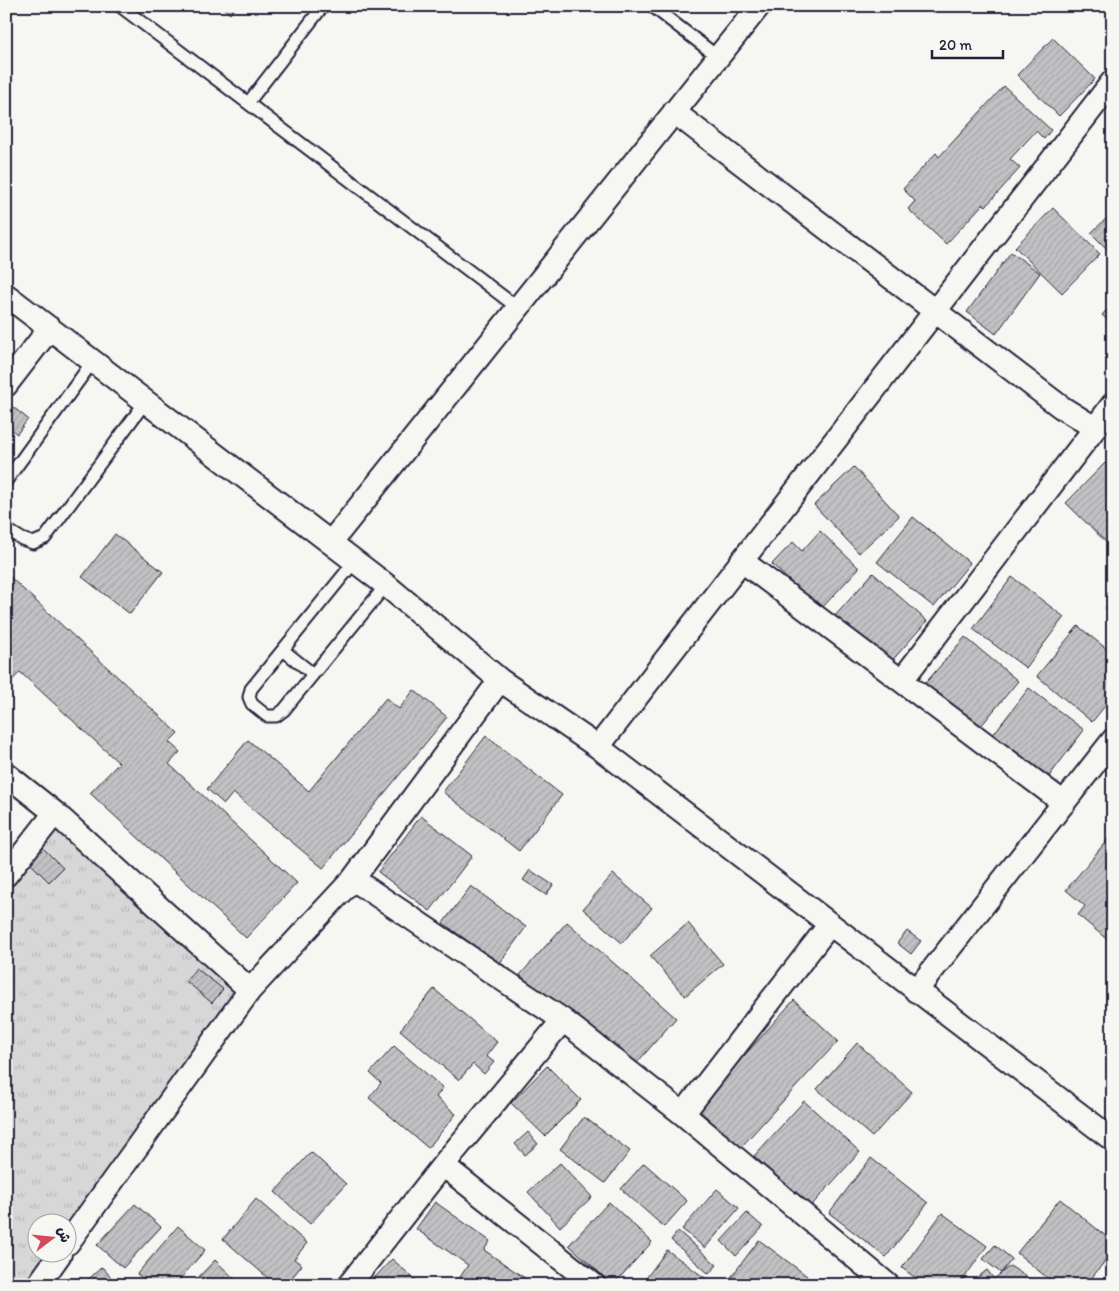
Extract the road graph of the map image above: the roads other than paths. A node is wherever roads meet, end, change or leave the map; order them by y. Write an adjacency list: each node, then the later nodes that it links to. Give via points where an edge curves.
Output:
1 (120, 6): 7 (lane)
2 (323, 6): 7 (lane)
3 (652, 6): 5 (lane)
4 (759, 6): 5 (street)
5 (718, 57): 8 (street)
6 (1113, 80): 11 (street)
7 (248, 103): 10 (lane)
8 (674, 112): 10 (street); 11 (street)
9 (6, 295): 12 (street)
10 (518, 308): 20 (street)
11 (935, 310): 17 (street, via 1061,408); 21 (street)
12 (50, 328): 13 (street); 14 (street)
13 (93, 361): 15 (street); 18 (lane)
14 (6, 385)
15 (146, 401): 19 (lane, via 46,538 33,543); 20 (street)
16 (1113, 404): 17 (street)
17 (1095, 428): 27 (street)
18 (6, 481)
19 (6, 529)
20 (331, 542): 22 (street)
21 (742, 560): 27 (street); 28 (street)
22 (356, 561): 23 (street); 24 (lane)
23 (386, 585): 25 (lane); 26 (street)
24 (283, 650): 25 (lane); 25 (lane, via 251,689 249,697 252,704 267,716 276,716)
25 (313, 674)
26 (500, 680): 28 (street); 34 (street)
27 (902, 680): 31 (street)
28 (598, 747): 35 (street)
29 (1110, 749): 31 (street)
30 (6, 774): 32 (street)
31 (1064, 803): 37 (street)
32 (55, 813): 33 (street); 36 (street)
33 (6, 875)
34 (353, 879): 36 (street); 38 (street)
35 (830, 924): 37 (street); 39 (street)
36 (250, 990): 42 (street)
37 (916, 991): 40 (street)
38 (563, 1020): 39 (street); 41 (street)
39 (684, 1114): 47 (street)
40 (1113, 1140)
41 (442, 1165): 45 (street); 46 (street)
42 (78, 1229)
43 (53, 1264): 44 (street)
44 (38, 1285)
45 (349, 1285)
46 (594, 1285)
47 (888, 1285)

